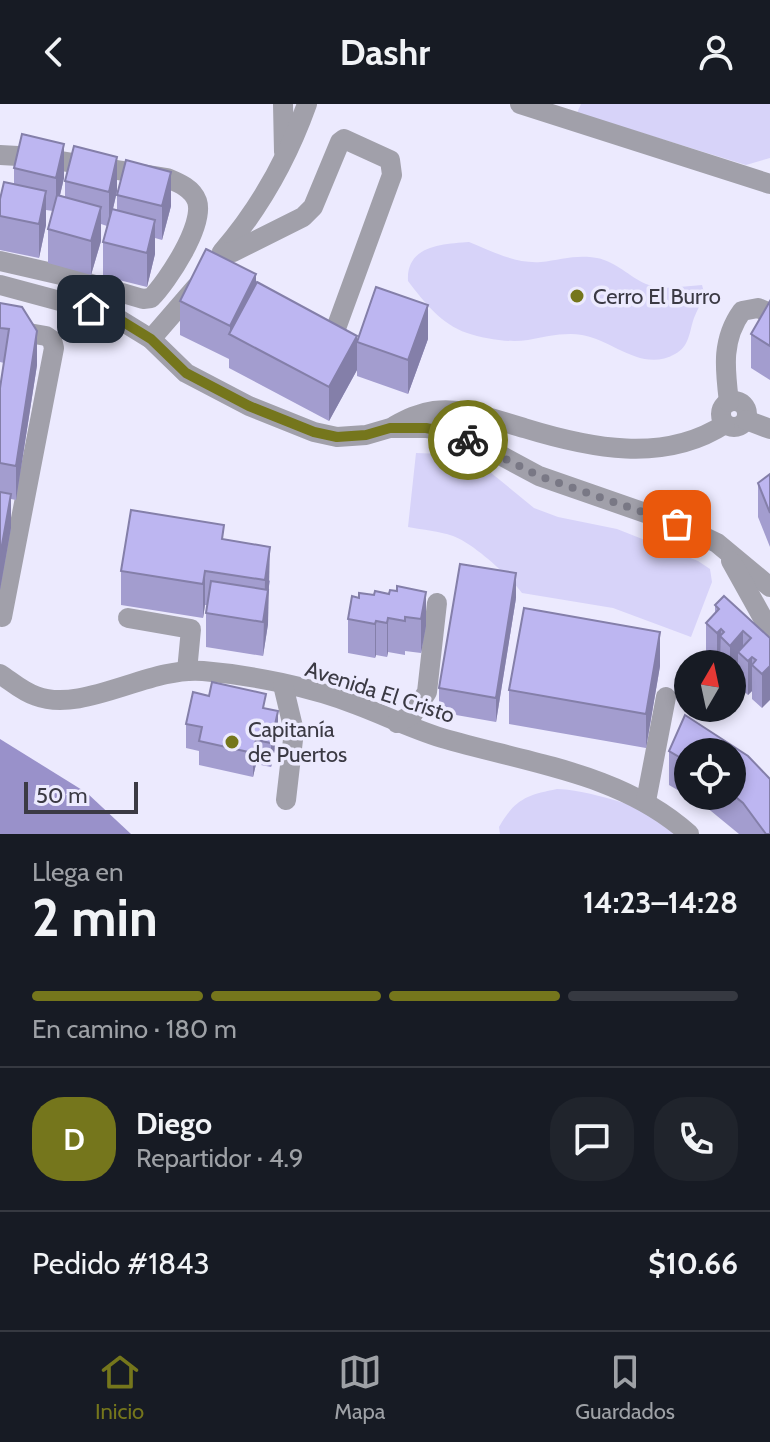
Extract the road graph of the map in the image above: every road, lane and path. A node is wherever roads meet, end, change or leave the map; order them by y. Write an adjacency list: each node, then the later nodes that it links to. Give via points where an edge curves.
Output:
1 (283, 104): 5 (street)
2 (307, 104): 5 (street)
3 (520, 104): 6 (street)
4 (0, 155): 7 (street, via 167,178 185,185 197,202 197,223 151,298)
5 (284, 162): 8 (street, via 262,202)
6 (770, 184)
7 (0, 261)
8 (213, 264): 12 (street, via 303,217 313,207 344,139 390,160 392,175 331,342 323,345); 13 (street)
9 (0, 285): 13 (street, via 112,315)
10 (770, 313): 14 (street, via 758,308 742,311 730,331 725,359)
11 (0, 328): 20 (street, via 46,336 54,348)
12 (297, 333)
13 (151, 339): 17 (street, via 186,373 314,432 337,437)
14 (729, 402): 15 (street, via 744,405); 16 (street, via 722,412)
15 (746, 420): 16 (street, via 737,427); 18 (street)
16 (725, 424): 17 (street, via 694,440 639,449 562,440 453,411 417,415)
17 (390, 428): 21 (street, via 448,432 539,476)
18 (770, 429)
19 (0, 516): 20 (street)
20 (22, 521): 24 (street)
21 (717, 543): 22 (street); 26 (street)
22 (770, 587)
23 (437, 603): 31 (street, via 427,692 413,714)
24 (2, 617)
25 (128, 618): 27 (street, via 191,629)
26 (770, 631)
27 (187, 671): 28 (street, Avenida El Cristo, via 65,700 39,698); 29 (street, Avenida El Cristo)
28 (0, 674)
29 (283, 685): 31 (street, Avenida El Cristo, via 355,704); 32 (street, via 294,731)
30 (666, 697): 33 (street)
31 (397, 723): 33 (street, Avenida El Cristo, via 573,773)
32 (286, 800)
33 (646, 801): 34 (street, Avenida El Cristo)
34 (689, 834)

